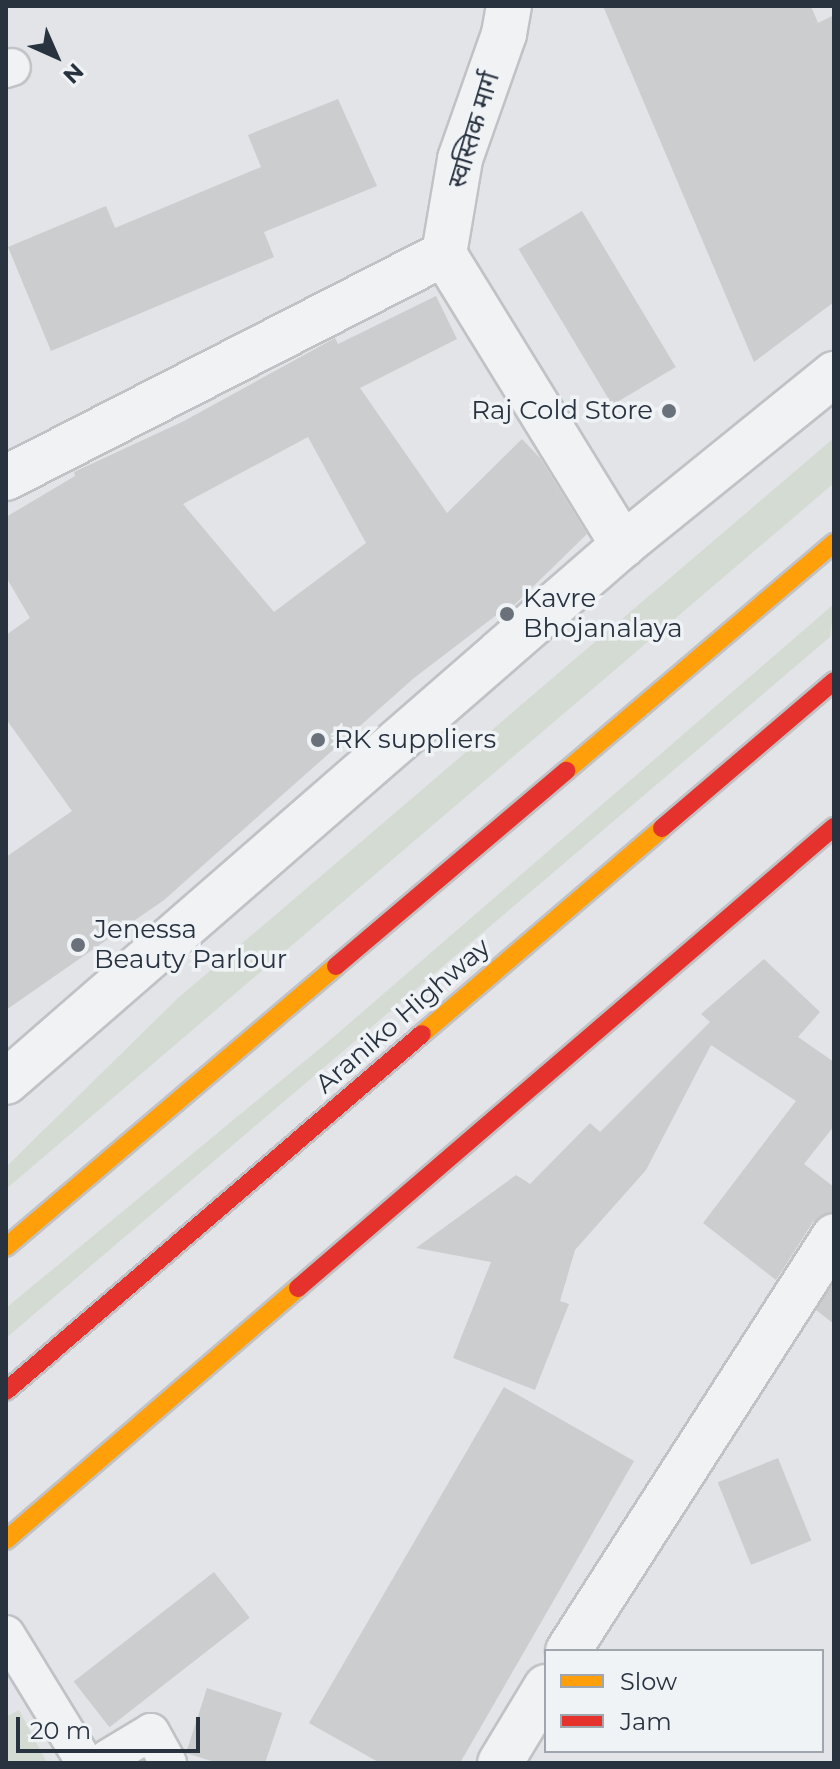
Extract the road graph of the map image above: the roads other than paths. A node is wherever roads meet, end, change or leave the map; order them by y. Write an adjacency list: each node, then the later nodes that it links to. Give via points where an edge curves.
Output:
1 (509, 6): 2 (street, स्वस्तिक मार्ग, via 460,159)
2 (444, 254): 4 (street); 6 (street)
3 (834, 374): 6 (street)
4 (6, 478)
5 (834, 543): 11 (main road)
6 (623, 545): 9 (street)
7 (834, 681): 12 (main road, Araniko Highway)
8 (834, 827): 13 (main road)
9 (6, 1082)
10 (834, 1236): 15 (street)
11 (6, 1247)
12 (6, 1391)
13 (6, 1540)
14 (6, 1634): 17 (lane)
15 (569, 1649)
16 (544, 1690): 20 (street)
17 (85, 1763)
18 (110, 1763): 19 (lane, via 108,1758 151,1732)
19 (168, 1763)
20 (500, 1763)

